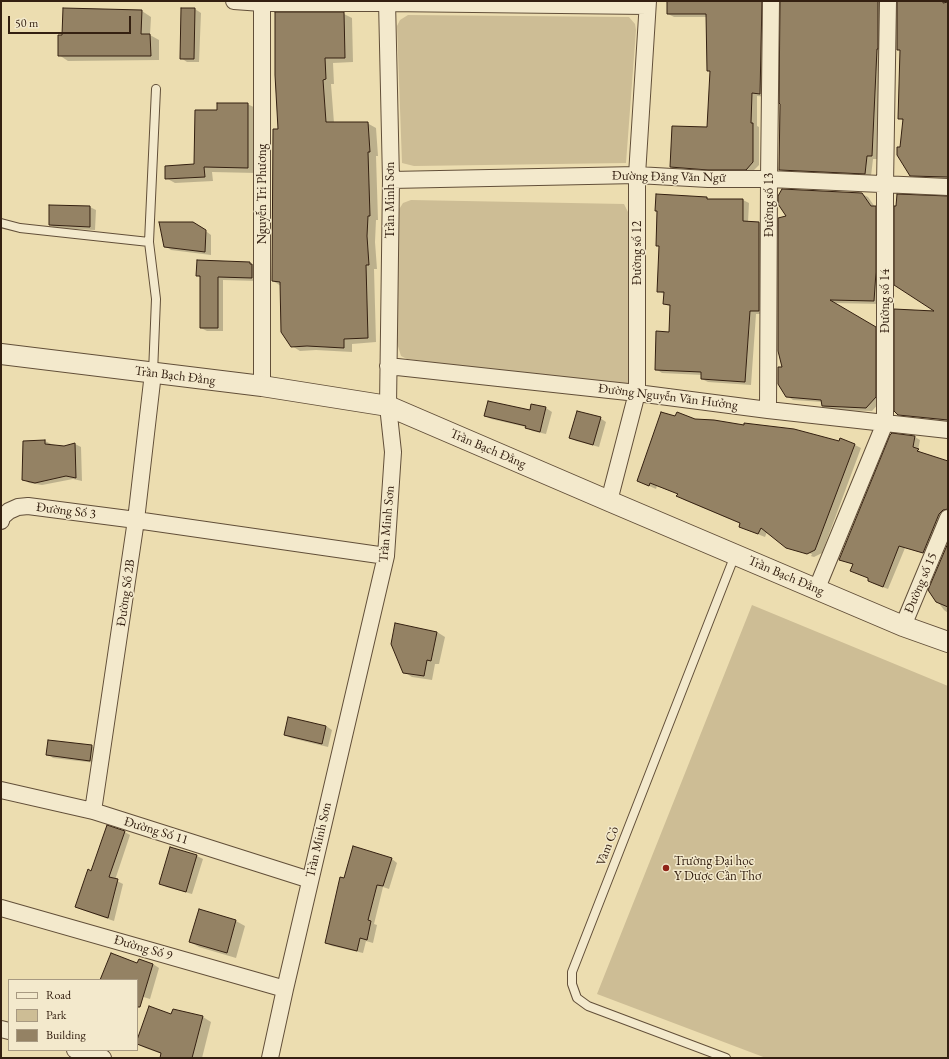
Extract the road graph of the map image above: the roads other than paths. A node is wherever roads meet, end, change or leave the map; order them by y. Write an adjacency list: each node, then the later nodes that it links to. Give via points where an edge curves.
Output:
1 (234, 1): 4 (street)
2 (771, 1): 9 (street, Đường số 13)
3 (888, 1): 11 (street, Đường số 14)
4 (262, 2): 5 (street); 18 (street, Nguyễn Tri Phương)
5 (387, 2): 6 (street); 10 (street, Trần Minh Sơn)
6 (647, 4): 8 (street, Đường số 12)
7 (156, 89): 14 (lane)
8 (637, 175): 9 (street, Đường Đặng Văn Ngữ); 10 (street, Đường Đặng Văn Ngữ); 19 (street, Đường số 12)
9 (769, 179): 11 (street, Đường Đặng Văn Ngữ); 21 (street, Đường số 13)
10 (391, 180): 16 (street, Trần Minh Sơn)
11 (885, 185): 12 (street, Đường Đặng Văn Ngữ); 22 (street, Đường số 14)
12 (948, 187)
13 (1, 224): 14 (lane)
14 (149, 242): 17 (lane, via 156,299)
15 (1, 354): 17 (street, Trần Bạch Đằng)
16 (388, 366): 19 (street, Đường Nguyễn Văn Hưởng); 20 (street, Trần Minh Sơn)
17 (153, 373): 18 (street, Trần Bạch Đằng); 26 (street, Đường Số 2B)
18 (262, 386): 20 (street, Trần Bạch Đằng)
19 (637, 392): 21 (street, Đường Nguyễn Văn Hưởng); 24 (street, Đường số 12)
20 (388, 406): 24 (street, Trần Bạch Đằng); 29 (street, Trần Minh Sơn, via 393,452)
21 (768, 410): 22 (street, Đường Nguyễn Văn Hưởng)
22 (885, 423): 23 (street, Đường Nguyễn Văn Hưởng); 30 (street, Đường số 14)
23 (948, 430)
24 (608, 501): 28 (street, Trần Bạch Đằng)
25 (948, 518): 31 (street, Đường số 15)
26 (136, 520): 27 (street, Đường Số 3, via 28,506 9,511); 29 (street, Đường Số 3); 34 (street, Đường Số 2B)
27 (1, 521)
28 (735, 554): 30 (street, Trần Bạch Đằng); 41 (lane, Vàm Cỏ, via 572,972 572,984 577,998 588,1006)
29 (386, 556): 35 (street, Trần Minh Sơn)
30 (817, 588): 31 (street, Trần Bạch Đằng)
31 (903, 626): 32 (street, Trần Bạch Đằng)
32 (948, 642)
33 (1, 790): 34 (street, Đường Số 11)
34 (93, 811): 35 (street, Đường Số 11)
35 (310, 880): 37 (street, Trần Minh Sơn)
36 (1, 908): 37 (street, Đường Số 9)
37 (284, 989): 40 (street, Trần Minh Sơn)
38 (78, 1051): 39 (street)
39 (103, 1058)
40 (270, 1058)
41 (726, 1058)

